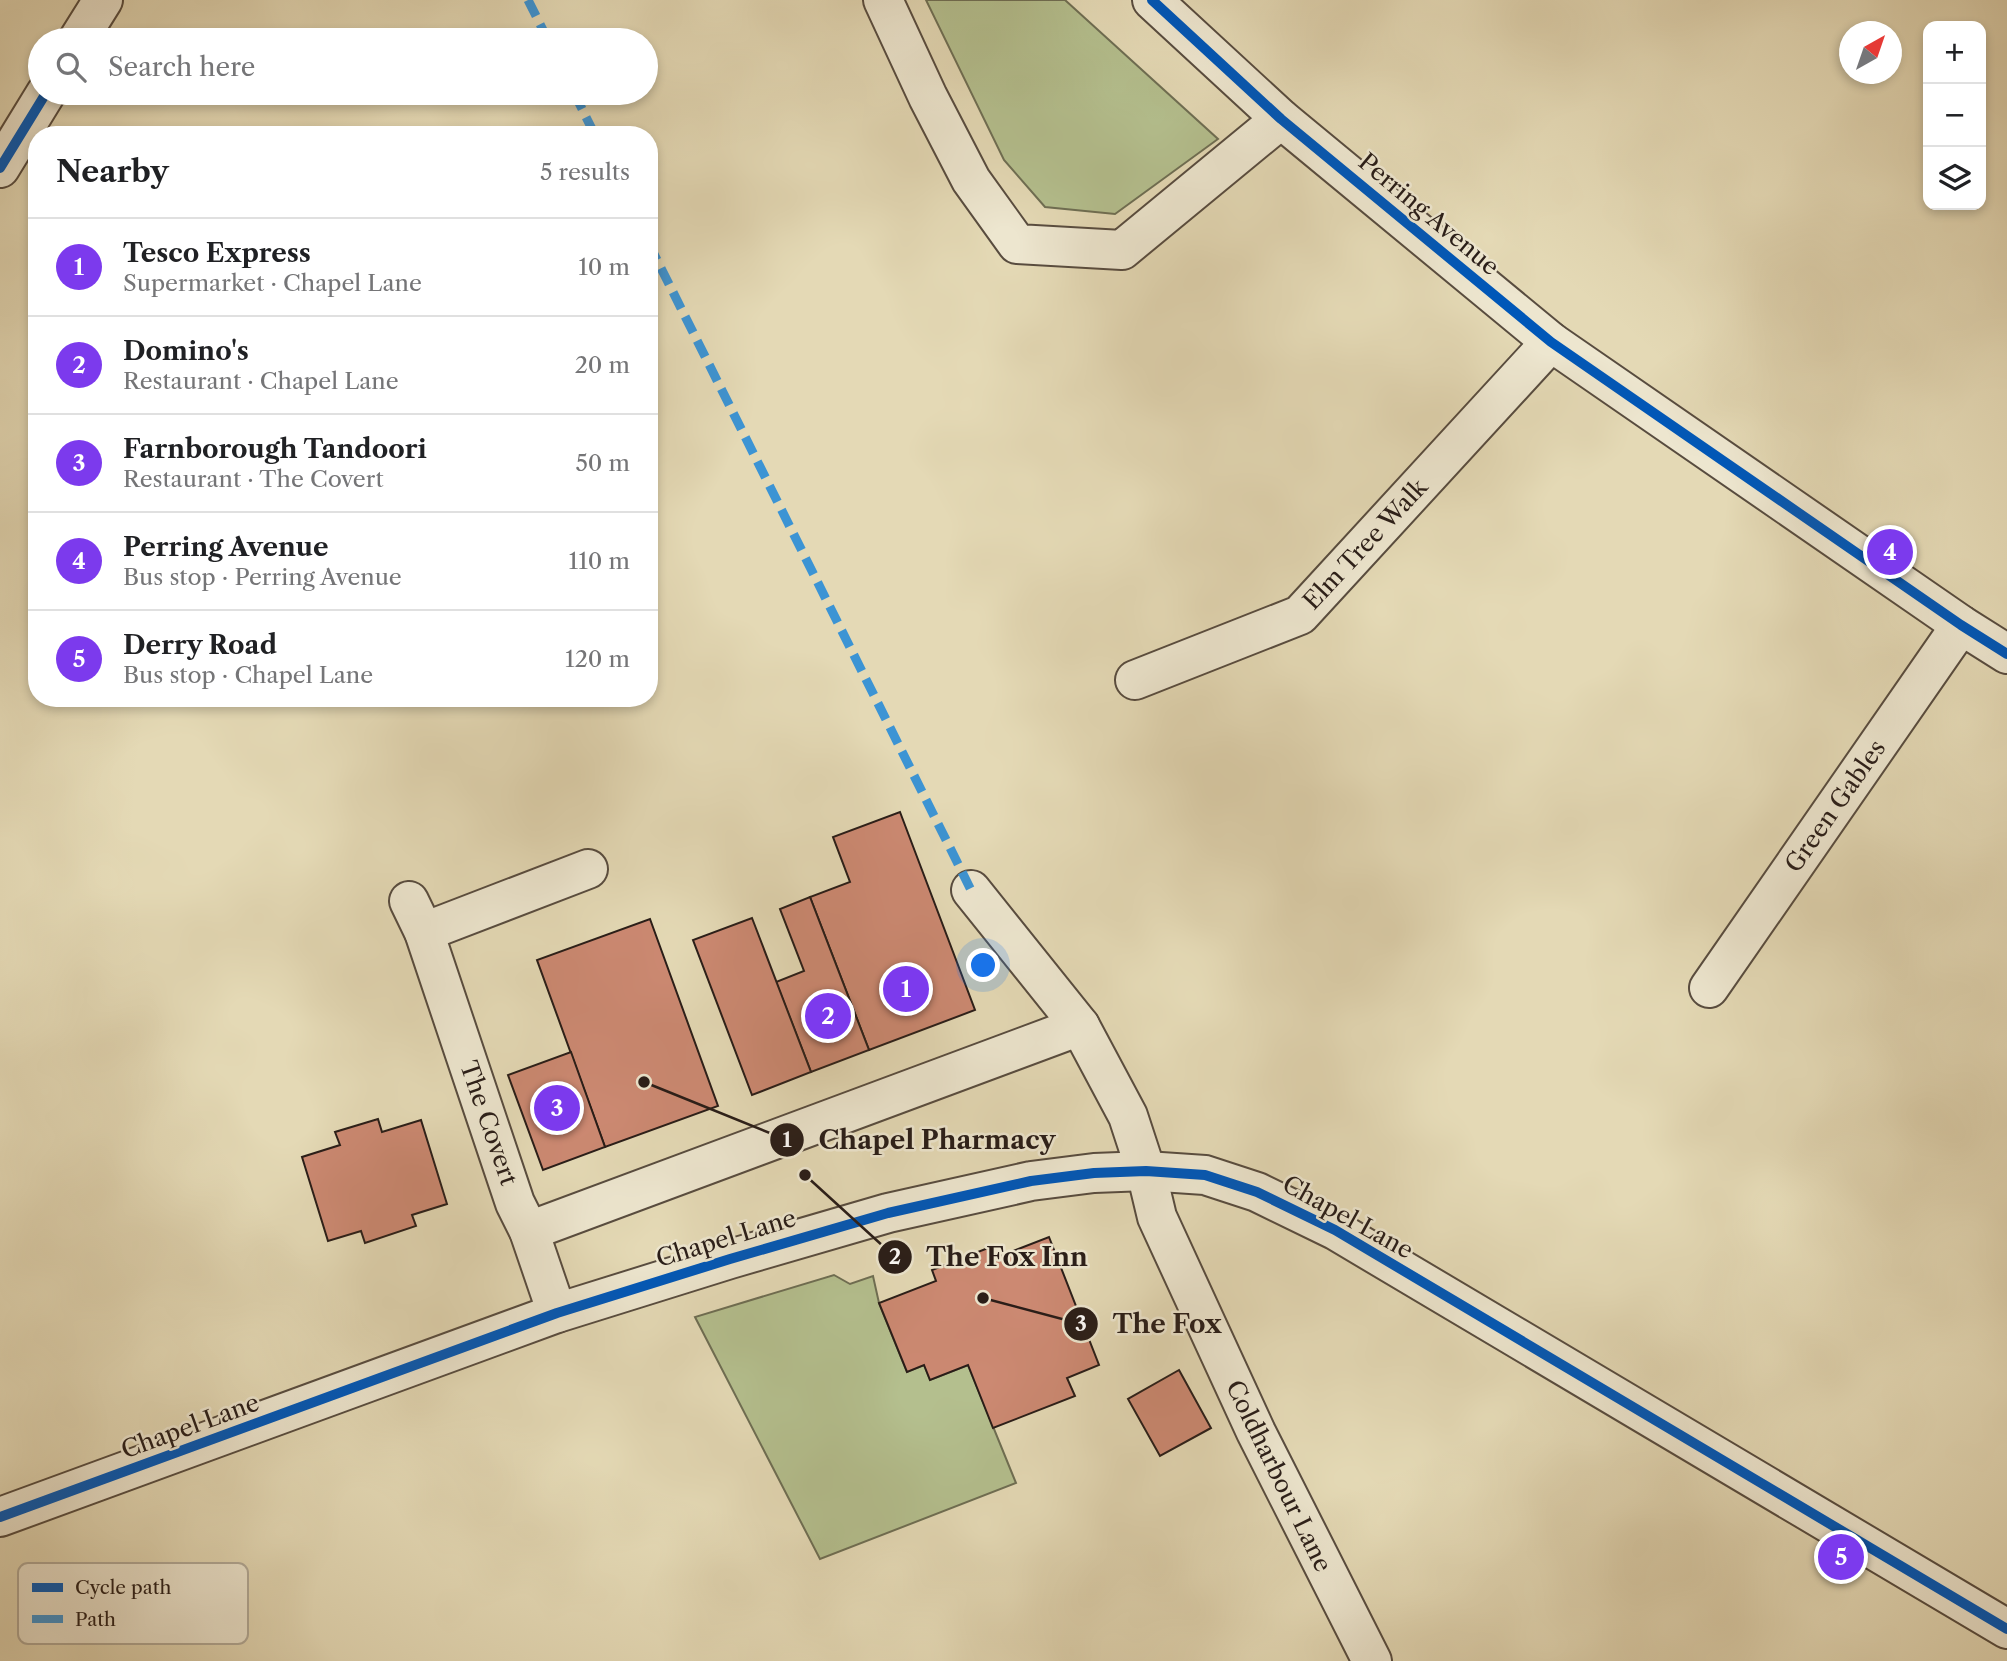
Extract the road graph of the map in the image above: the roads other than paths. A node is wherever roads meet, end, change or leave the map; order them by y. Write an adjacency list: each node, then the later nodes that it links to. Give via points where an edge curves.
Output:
1 (103, 0): 4 (street)
2 (883, 0): 6 (street, via 971,180 1017,244 1122,250)
3 (1152, 0): 6 (street, Perring Avenue)
4 (86, 28)
5 (39, 105): 7 (street)
6 (1281, 119): 8 (street, Perring Avenue)
7 (0, 168)
8 (1551, 342): 9 (street, Perring Avenue); 11 (street, Elm Tree Walk, via 1300,615)
9 (1961, 625): 10 (street, Perring Avenue); 14 (street, Green Gables)
10 (2007, 654)
11 (1135, 681)
12 (589, 869): 17 (street, The Covert, via 416,916 515,1203)
13 (971, 890): 15 (street, Coldharbour Lane)
14 (1709, 988)
15 (1080, 1026): 16 (street, Coldharbour Lane, via 1128,1116); 17 (street)
16 (1146, 1171): 18 (street, Chapel Lane, via 1031,1181 888,1213); 20 (street, Chapel Lane, via 1205,1175 1257,1192 1335,1230); 21 (street, Coldharbour Lane, via 1157,1217 1256,1433)
17 (529, 1231): 18 (street, The Covert)
18 (557, 1313): 19 (street, Chapel Lane)
19 (0, 1517)
20 (2007, 1629)
21 (1372, 1661)

